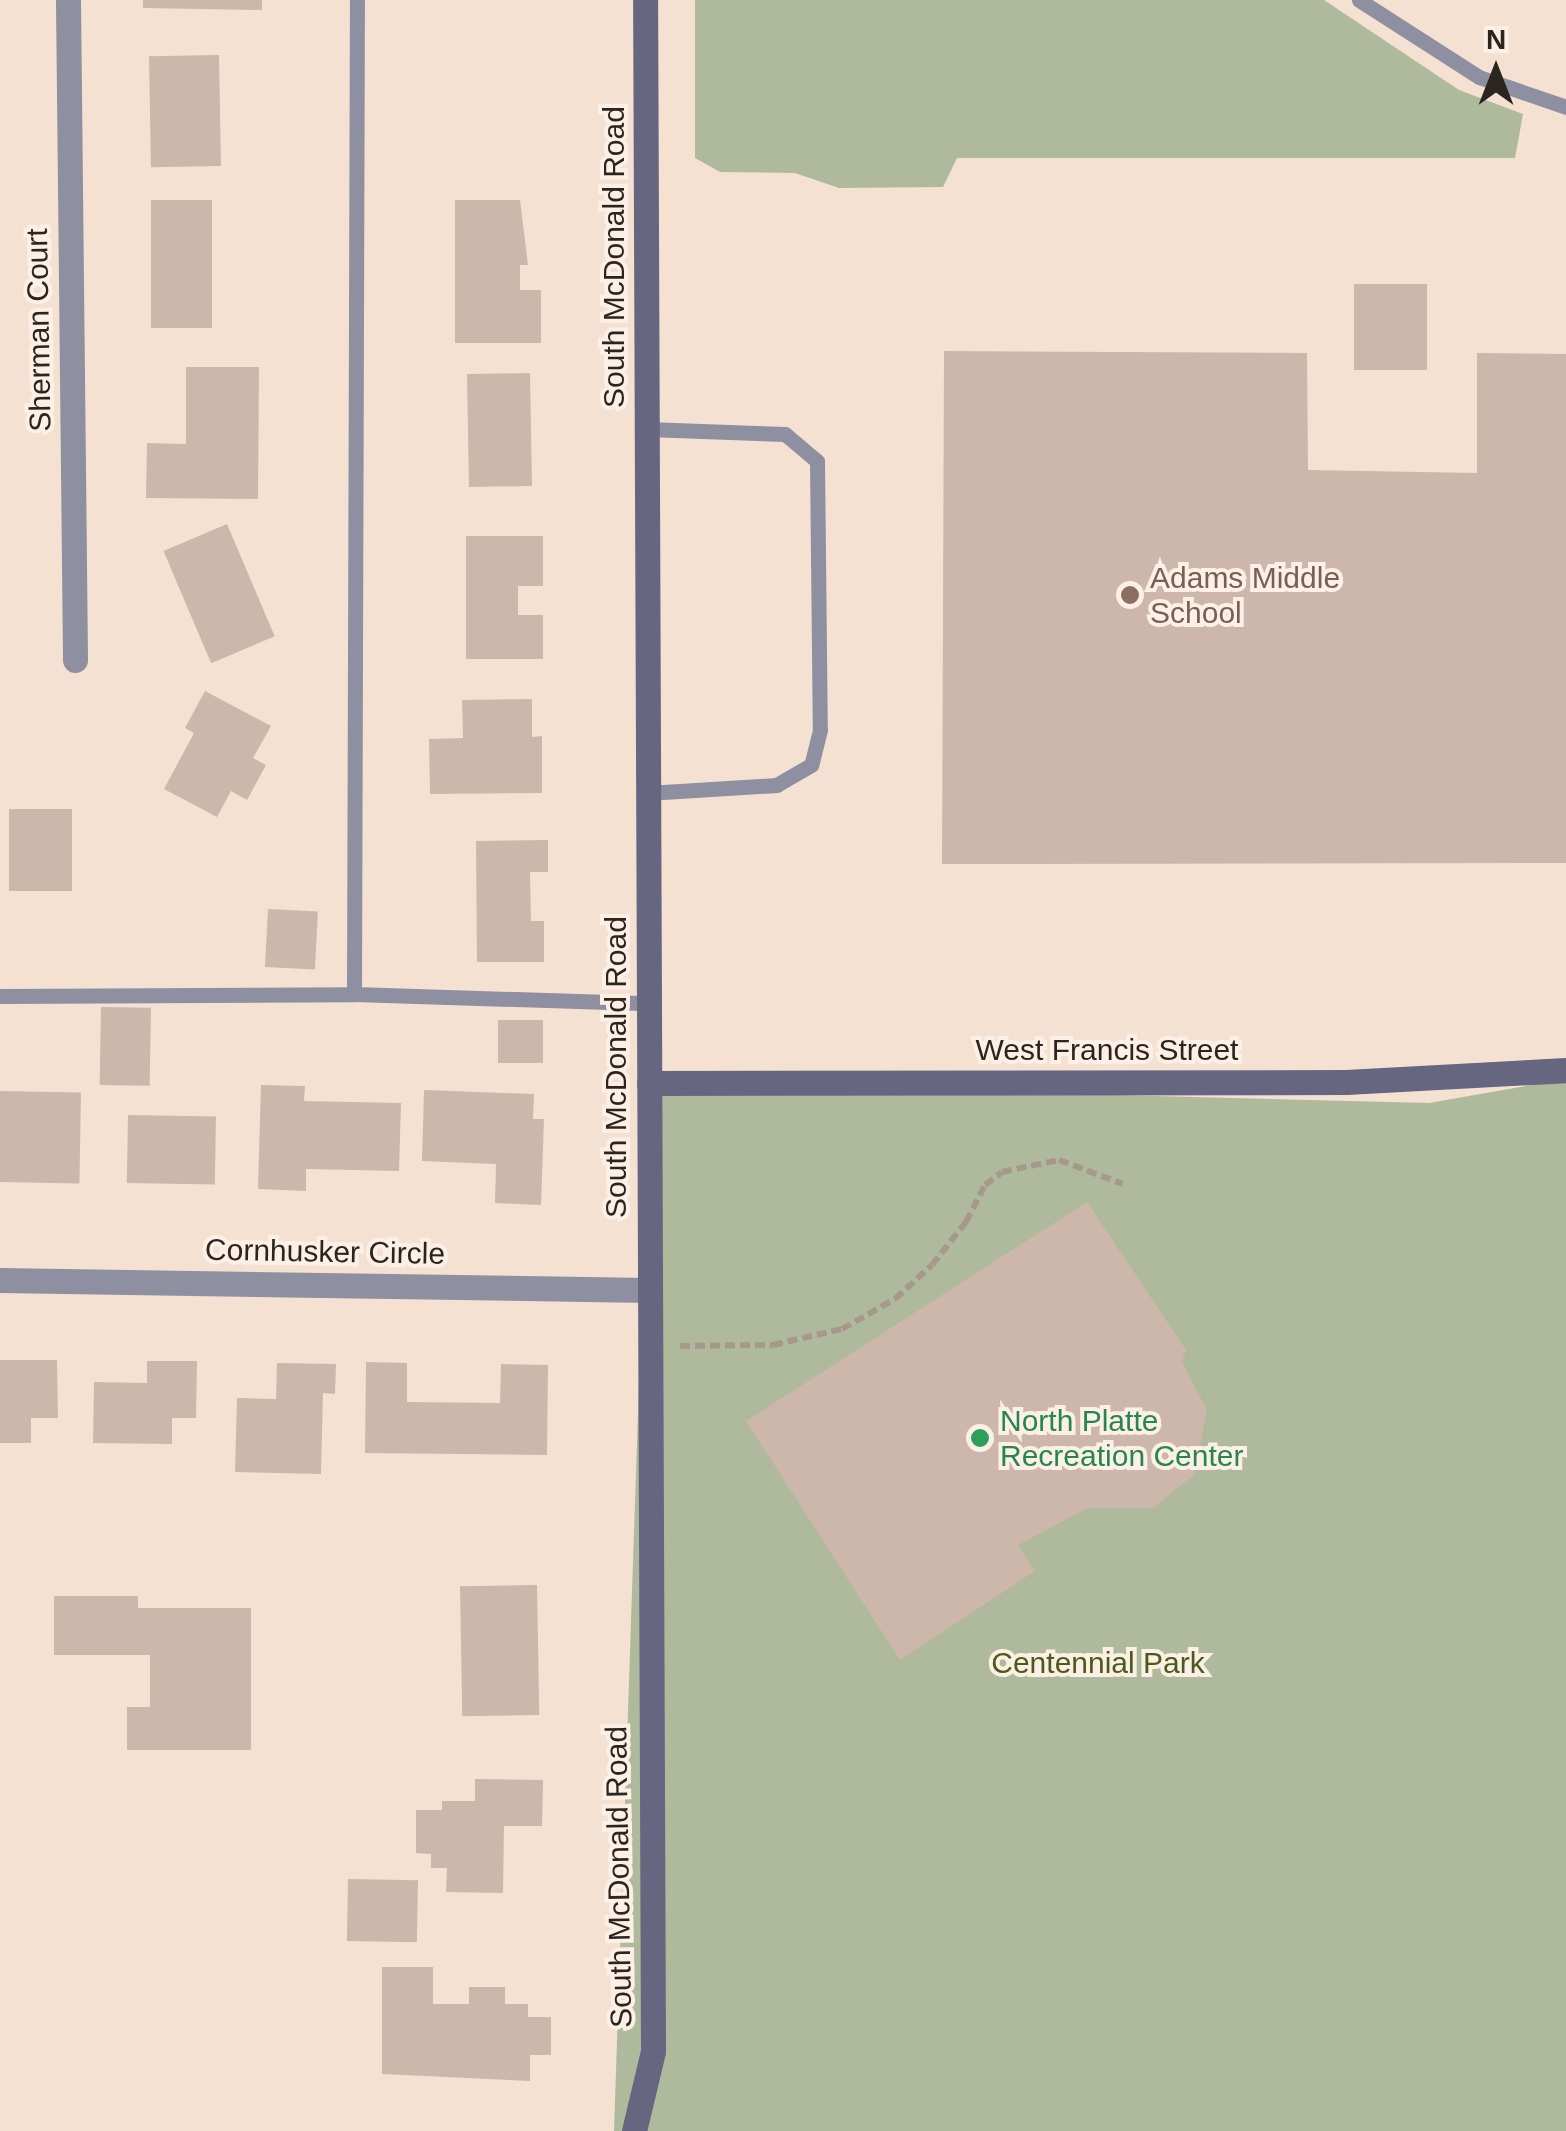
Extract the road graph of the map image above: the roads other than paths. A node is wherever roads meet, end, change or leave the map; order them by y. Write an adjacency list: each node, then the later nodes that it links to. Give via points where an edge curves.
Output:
1 (68, 0): 7 (street, Sherman Court)
2 (357, 0): 9 (lane)
3 (646, 0): 6 (street, South McDonald Road)
4 (1359, 0): 5 (lane, via 1479,77)
5 (1566, 107)
6 (647, 429): 8 (street, South McDonald Road); 8 (lane, via 785,434 818,461 820,730 811,764 777,785)
7 (75, 660)
8 (647, 793): 11 (street, South McDonald Road)
9 (354, 994): 10 (lane); 11 (lane)
10 (0, 996)
11 (648, 1003): 13 (street, South McDonald Road)
12 (1566, 1070): 13 (street, West Francis Street, via 1346,1082)
13 (649, 1084): 15 (street, South McDonald Road)
14 (0, 1280): 15 (street, Cornhusker Circle)
15 (649, 1290): 16 (street, South McDonald Road, via 653,2052)
16 (634, 2131)

